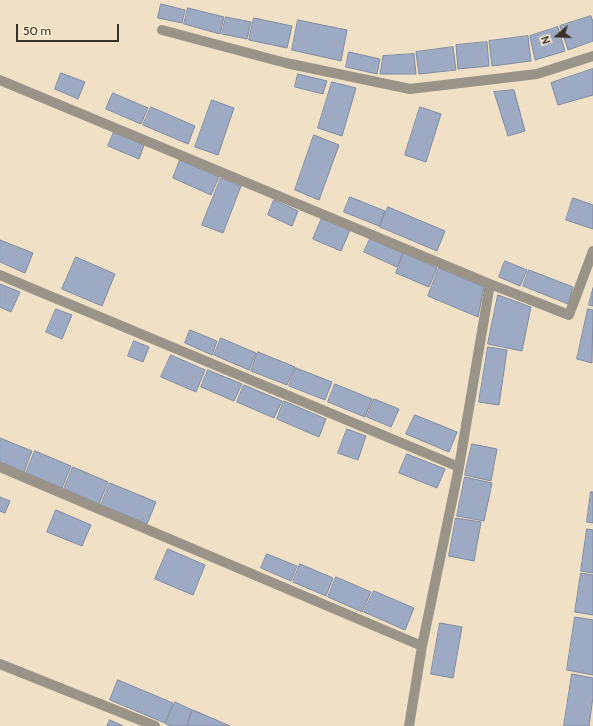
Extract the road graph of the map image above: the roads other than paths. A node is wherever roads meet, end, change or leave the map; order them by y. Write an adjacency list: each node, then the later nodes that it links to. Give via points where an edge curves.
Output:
1 (162, 30): 2 (street, via 286,63 410,89 537,74)
2 (593, 56)
3 (0, 80): 6 (street)
4 (593, 251): 6 (street, via 569,315)
5 (0, 275): 8 (street)
6 (490, 284): 8 (street)
7 (0, 467): 9 (street)
8 (458, 468): 9 (street)
9 (422, 646): 12 (street)
10 (0, 664): 11 (street)
11 (155, 726)
12 (409, 726)

